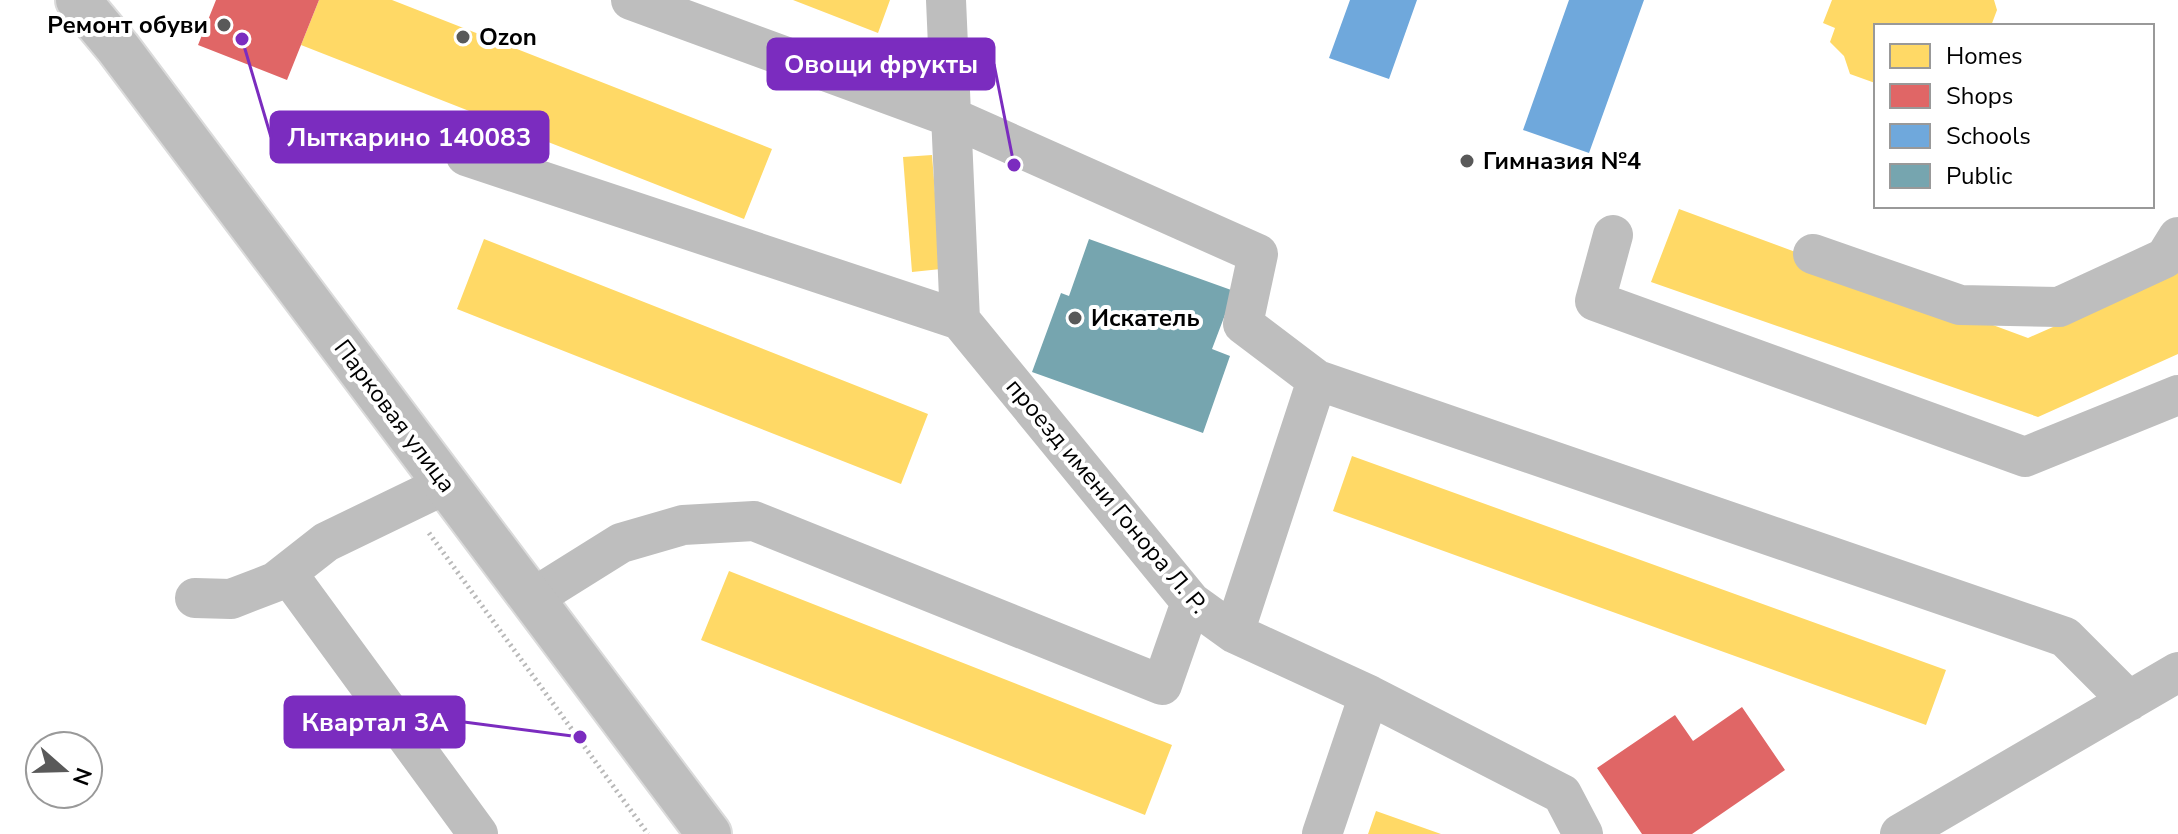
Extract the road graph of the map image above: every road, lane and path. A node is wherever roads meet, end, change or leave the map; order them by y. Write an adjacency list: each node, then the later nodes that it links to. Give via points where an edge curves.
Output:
1 (78, 0): 12 (main road, Парковая улица)
2 (631, 0): 4 (street)
3 (946, 0): 4 (street)
4 (953, 118): 9 (street); 10 (street, via 1258,254 1243,324)
5 (466, 156): 9 (street)
6 (1613, 235): 11 (street, via 1595,301 2025,457)
7 (2178, 237): 8 (street, via 2165,258 2059,307 1960,305)
8 (1813, 254)
9 (960, 320): 16 (street, проезд имени Гонора Л. Р.)
10 (1317, 380): 17 (street); 20 (street, via 2065,637)
11 (2178, 395)
12 (446, 484): 13 (street, via 326,542); 15 (main road, Парковая улица)
13 (287, 573): 14 (street, via 231,599); 21 (street)
14 (195, 598)
15 (533, 598): 16 (street, via 621,543 683,525 754,521 1162,685); 22 (main road, Парковая улица)
16 (1191, 602): 17 (street, проезд имени Гонора Л. Р.)
17 (1234, 633): 19 (street, проезд имени Гонора Л. Р.)
18 (2178, 672): 20 (street)
19 (1369, 695): 23 (street); 24 (street, проезд имени Гонора Л. Р., via 1562,794)
20 (2129, 701): 25 (street)
21 (478, 834)
22 (709, 834)
23 (1322, 834)
24 (1583, 834)
25 (1900, 834)

